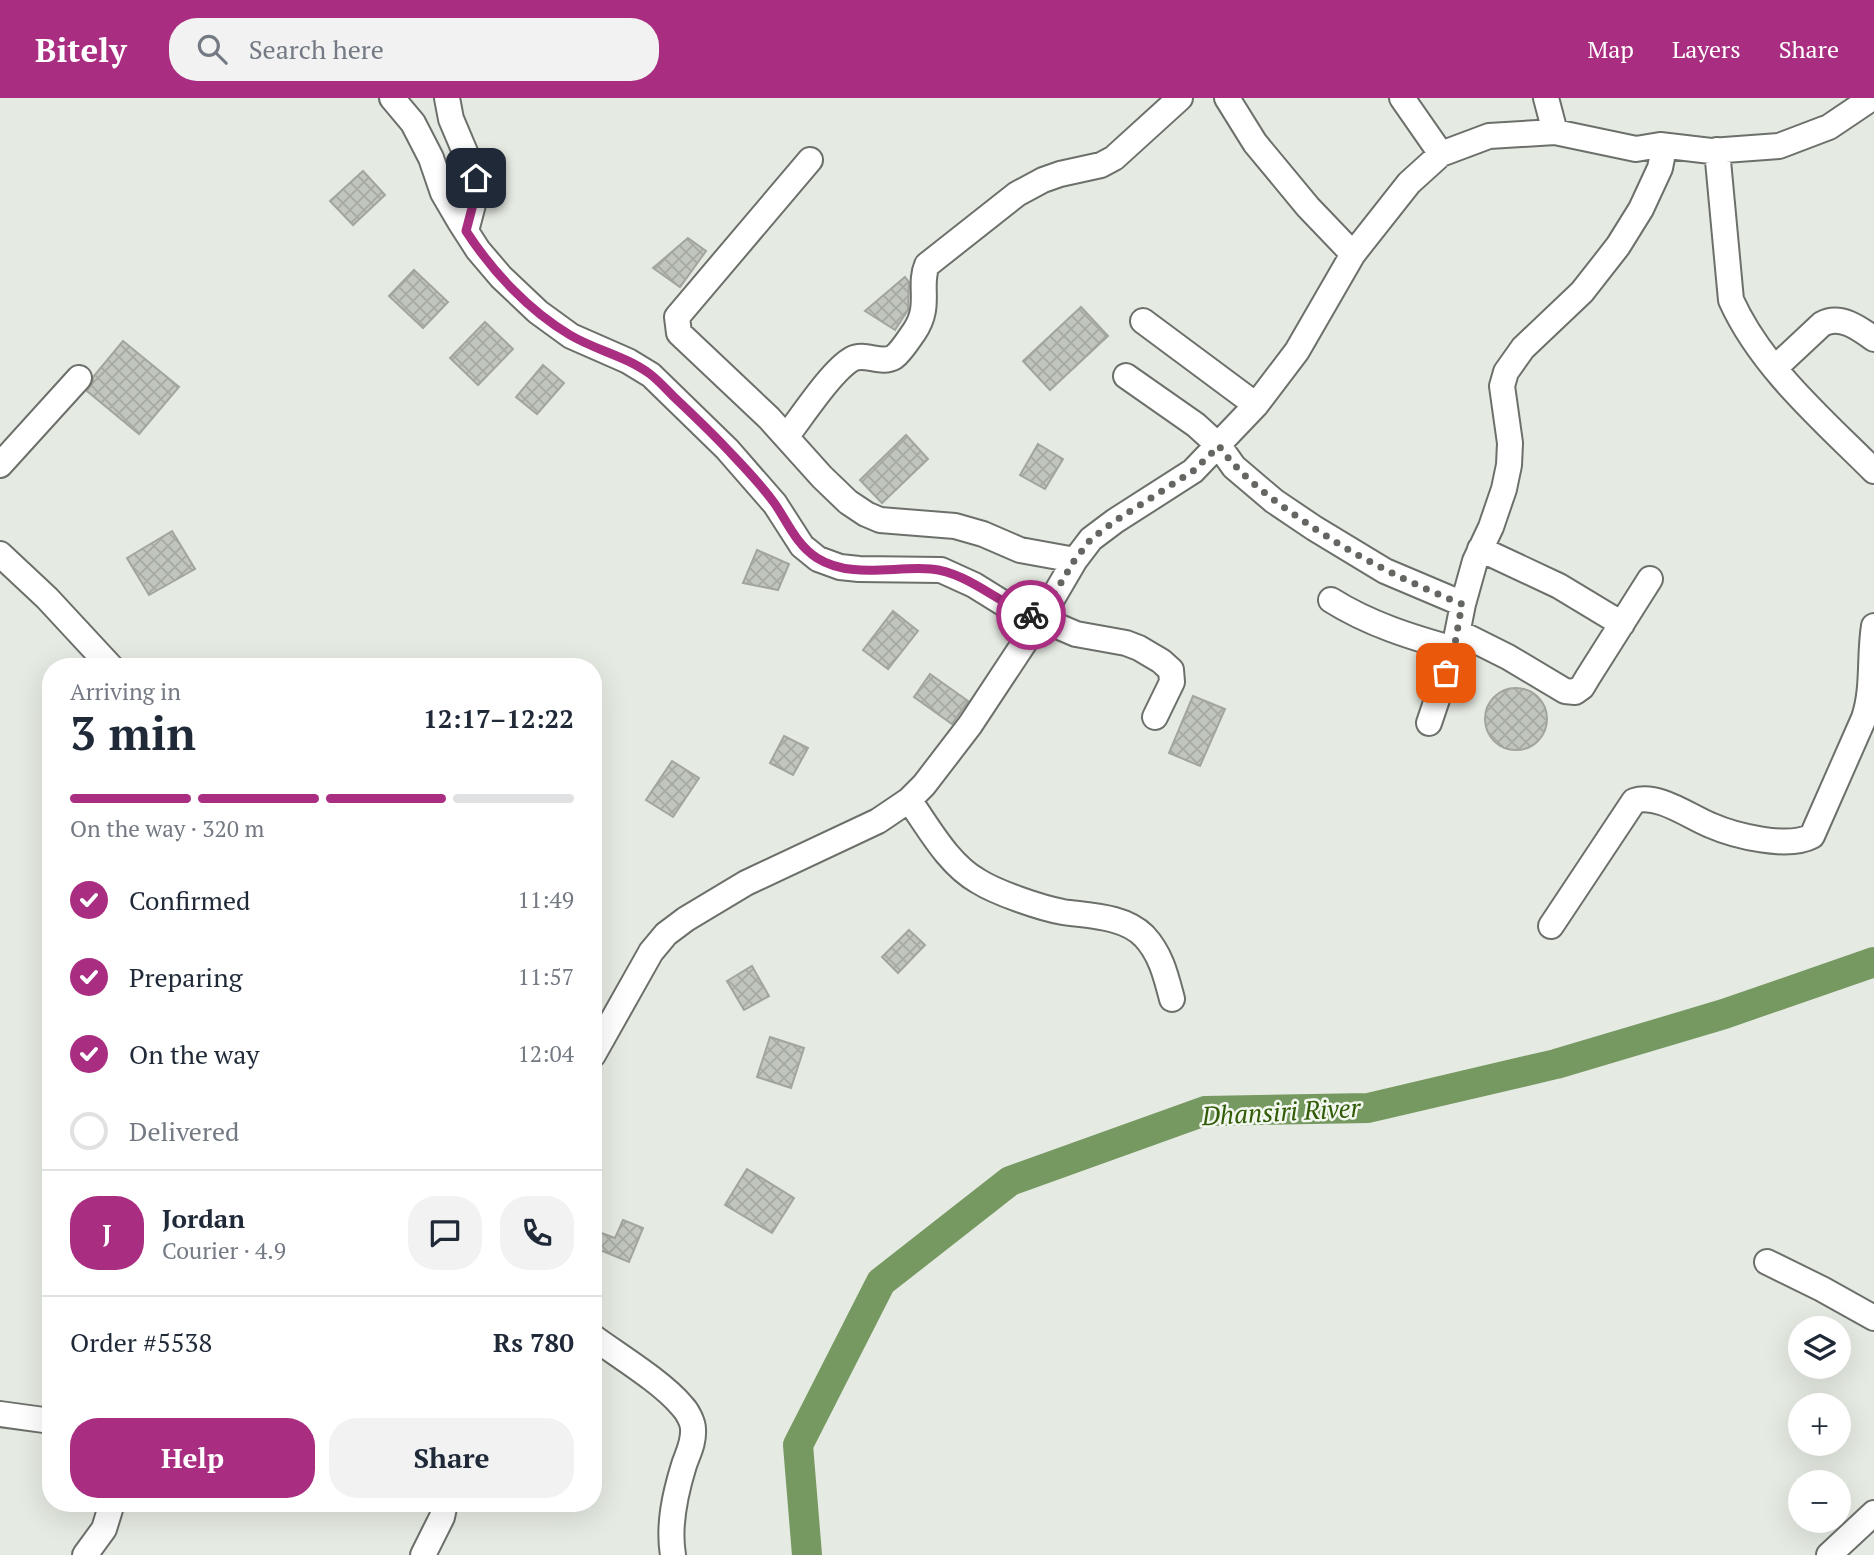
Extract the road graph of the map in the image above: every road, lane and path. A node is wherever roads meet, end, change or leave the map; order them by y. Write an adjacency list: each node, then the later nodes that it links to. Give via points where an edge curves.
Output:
1 (392, 98): 13 (street, via 413,123 443,193)
2 (447, 98): 13 (street, via 476,178)
3 (1180, 98): 21 (street, via 1114,158 1043,180 1017,194 928,265 923,275 926,300 915,331 894,356 851,360)
4 (1227, 98): 14 (street, via 1255,143)
5 (1402, 98): 11 (street)
6 (1546, 98): 8 (street)
7 (1872, 98): 10 (street, via 1829,127 1779,146)
8 (1555, 132): 9 (street, via 1636,149); 11 (street, via 1489,135)
9 (1660, 145): 10 (street); 25 (street, via 1660,168 1631,229 1582,292 1523,348 1506,372 1509,466)
10 (1717, 150): 17 (street, via 1731,300)
11 (1441, 154): 14 (street, via 1409,183)
12 (810, 160): 21 (street, via 677,317 680,333)
13 (466, 231): 31 (street, via 501,277 538,312 571,336 651,375 727,449 775,504 802,546 818,559 859,569 941,570 1003,603)
14 (1353, 254): 20 (street, via 1297,351)
15 (1143, 321): 20 (street)
16 (1874, 339): 17 (street, via 1847,322 1829,320)
17 (1776, 367): 24 (street)
18 (1126, 376): 22 (street)
19 (79, 378): 23 (street)
20 (1256, 405): 22 (street)
21 (786, 437): 27 (street, via 822,477 866,514 880,520 955,526)
22 (1219, 446): 27 (street, via 1193,471 1091,539); 30 (street, via 1234,467 1274,501 1345,549)
23 (0, 465)
24 (1874, 471)
25 (1480, 549): 30 (street); 32 (street, via 1559,586)
26 (0, 554): 35 (street)
27 (1071, 567): 31 (street)
28 (1650, 579): 32 (street)
29 (1331, 600): 34 (street, via 1352,614 1410,637)
30 (1462, 604): 34 (street)
31 (1042, 615): 36 (street, via 1076,634 1126,643 1171,670 1172,682); 38 (street, via 970,725)
32 (1622, 624): 34 (street, via 1582,687 1574,692 1508,657)
33 (1874, 626): 39 (street, via 1870,699 1812,836 1801,842 1748,836 1654,800 1634,801)
34 (1456, 640): 37 (street)
35 (103, 658)
36 (1155, 717)
37 (1429, 723)
38 (909, 800): 40 (street, via 947,853 979,882 1061,912 1108,919 1142,935 1163,965); 41 (street, via 878,821 746,883 685,919 651,952)
39 (1551, 926)
40 (1172, 999)
41 (602, 1039)
42 (1766, 1262): 43 (street)
43 (1874, 1318)
44 (602, 1344): 52 (street, via 671,1395 694,1426 673,1509)
45 (0, 1414): 46 (street)
46 (42, 1420)
47 (109, 1512): 50 (street, via 104,1529)
48 (443, 1512): 51 (street)
49 (1873, 1516): 53 (street)
50 (85, 1555)
51 (423, 1555)
52 (673, 1555)
53 (1829, 1555)

